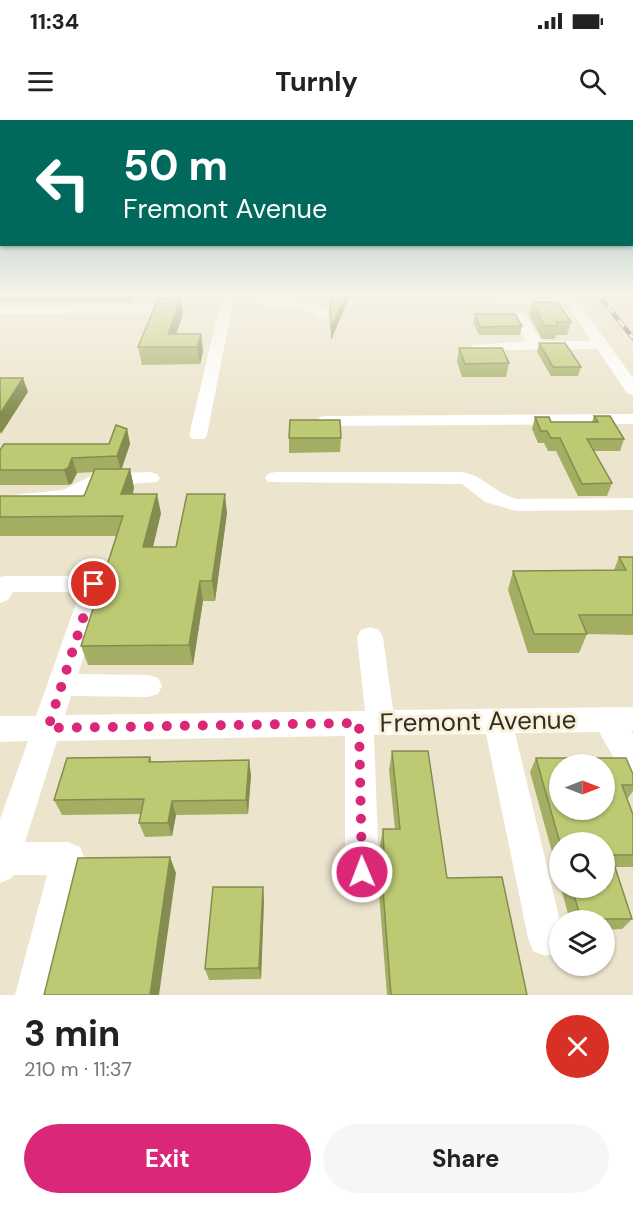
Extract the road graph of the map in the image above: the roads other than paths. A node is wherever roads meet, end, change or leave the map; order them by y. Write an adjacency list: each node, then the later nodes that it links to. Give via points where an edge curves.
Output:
1 (220, 333): 10 (street)
2 (529, 333): 5 (street)
3 (594, 333): 4 (street)
4 (602, 345): 5 (street); 7 (street)
5 (536, 346): 6 (street)
6 (474, 349)
7 (633, 390)
8 (633, 419): 9 (street)
9 (326, 421)
10 (198, 435)
11 (150, 478): 13 (street, via 95,480 68,496)
12 (275, 478): 14 (street, via 462,478 472,480 492,498 516,505)
13 (0, 502)
14 (633, 504)
15 (0, 594): 17 (street, via 4,584 94,584)
16 (370, 637): 21 (street)
17 (62, 685): 18 (street); 22 (street)
18 (148, 686)
19 (620, 719): 20 (street, Fremont Avenue); 24 (street)
20 (498, 721): 21 (street, Fremont Avenue); 27 (street)
21 (370, 723): 22 (street, Fremont Avenue); 26 (street)
22 (48, 728): 23 (street, Fremont Avenue); 25 (street)
23 (0, 729)
24 (633, 762)
25 (1, 862): 28 (street, via 68,859)
26 (362, 872)
27 (546, 938)
28 (34, 995)

